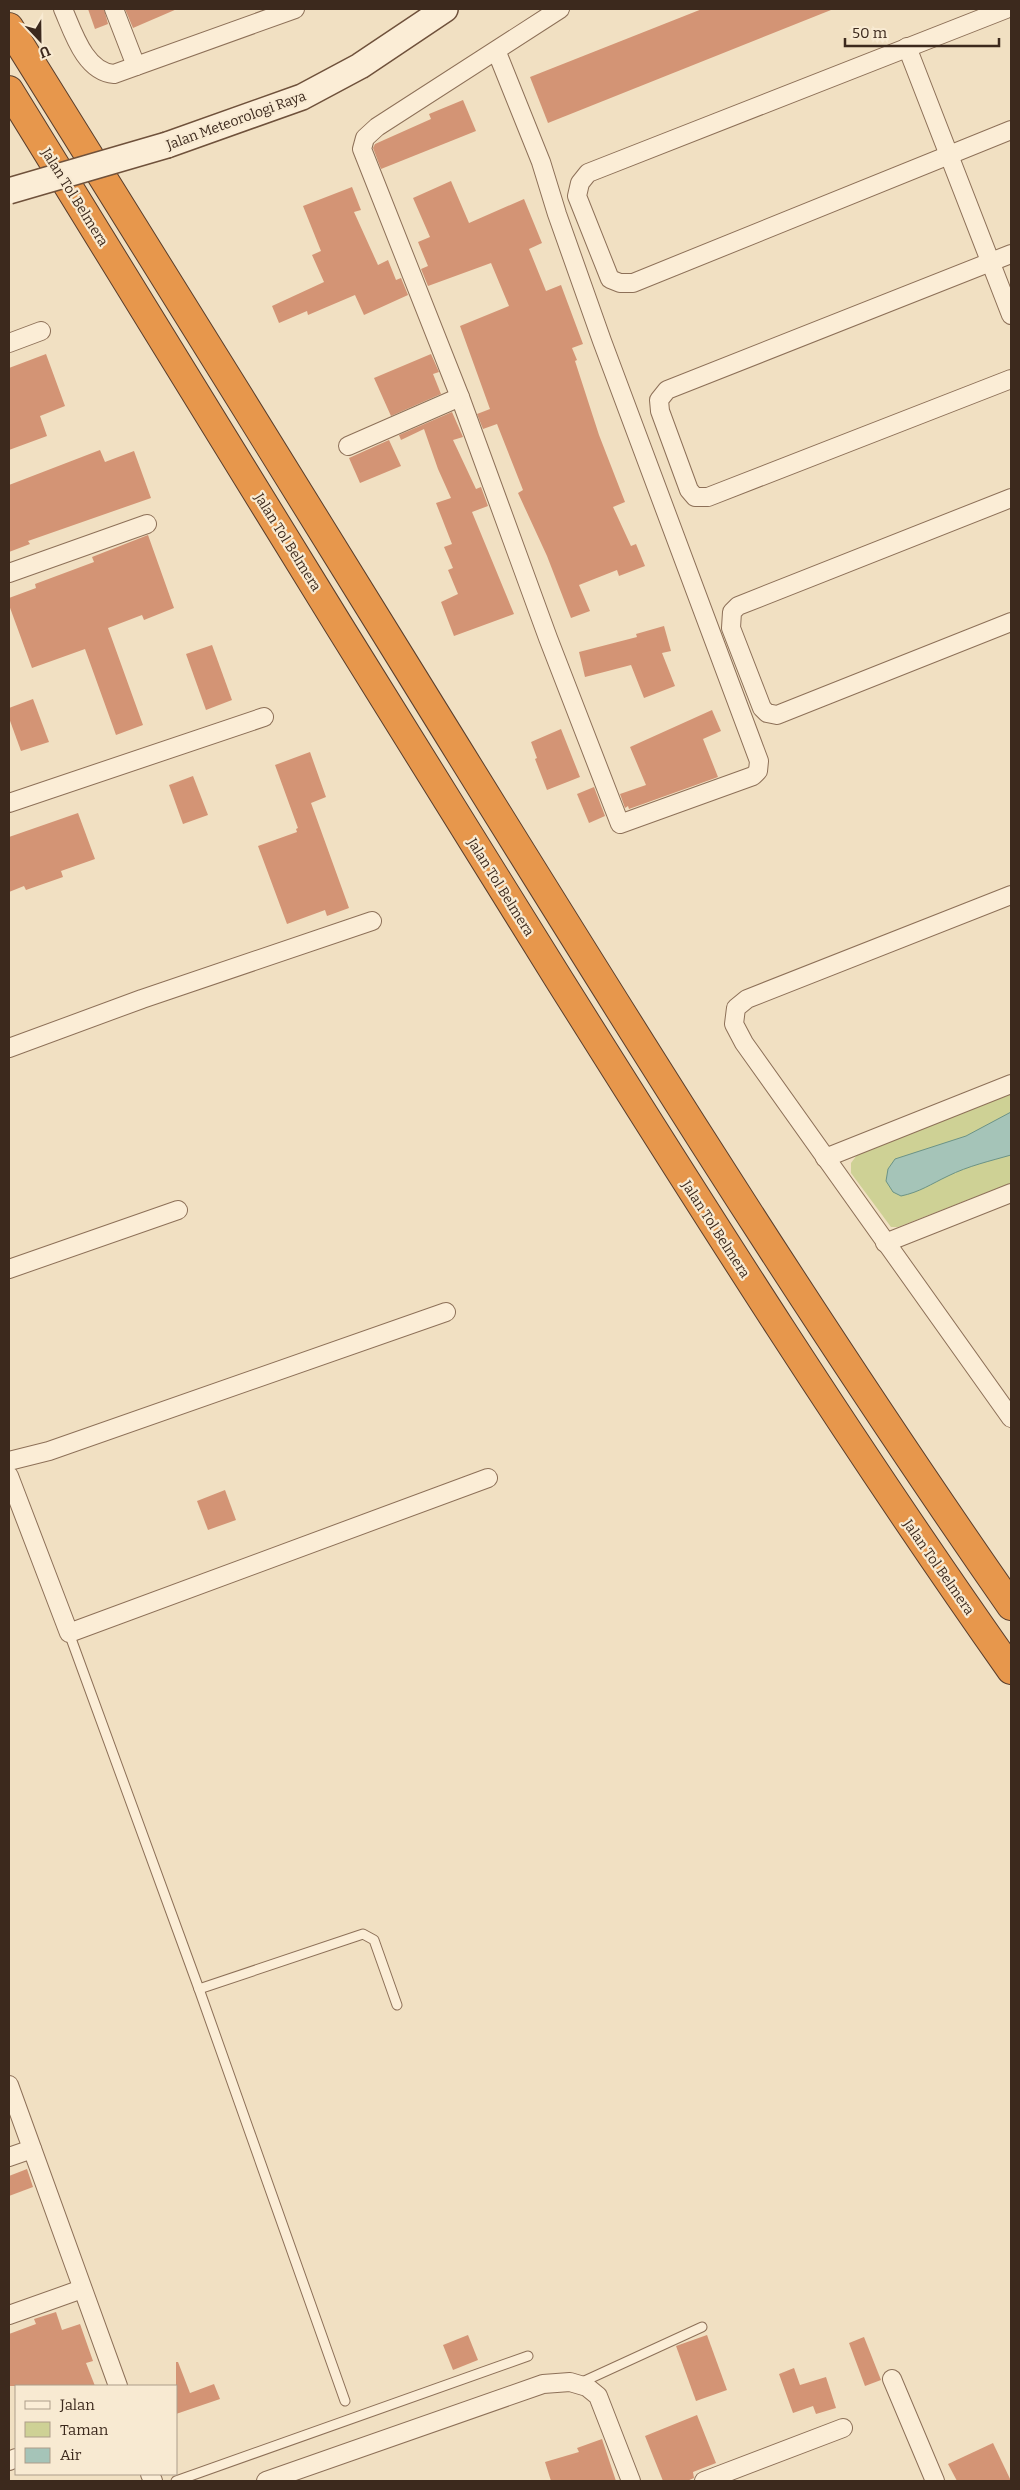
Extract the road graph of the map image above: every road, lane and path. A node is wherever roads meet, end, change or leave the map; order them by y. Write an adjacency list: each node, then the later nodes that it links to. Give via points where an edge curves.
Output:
1 (63, 9): 10 (street, via 85,54 100,70 114,74)
2 (114, 9): 10 (street)
3 (444, 9): 14 (main road, Jalan Meteorologi Raya, bridge, via 360,66 267,111 167,145)
4 (560, 9): 9 (street)
5 (1006, 9): 8 (street)
6 (288, 10): 10 (street)
7 (9, 27): 44 (highway, via 731,1185 880,1415)
8 (907, 47): 13 (street); 13 (street, via 588,173 580,183 577,196 610,279 633,283)
9 (496, 50): 21 (street, via 377,127 365,138 362,148); 21 (street, via 541,162 602,341 758,761 758,771 752,776 620,824 544,629)
10 (136, 66)
11 (9, 90): 46 (highway, Jalan Tol Belmera, via 694,1195 842,1424)
12 (1011, 130): 13 (street)
13 (949, 155): 16 (street)
14 (9, 191)
15 (1011, 254): 16 (street)
16 (990, 262): 17 (street); 20 (street, via 667,390 659,400 660,411 688,490 695,497 708,497)
17 (1011, 315)
18 (41, 331): 19 (street)
19 (9, 343)
20 (1011, 379)
21 (460, 397): 22 (street)
22 (348, 446)
23 (1011, 498): 26 (street, via 738,606 732,612 731,628 762,708 767,713 778,715)
24 (147, 524): 25 (street)
25 (9, 574)
26 (1011, 622)
27 (264, 717): 28 (street)
28 (9, 803)
29 (1011, 895): 33 (street, via 747,999 736,1008 734,1024 744,1043)
30 (372, 921): 31 (street)
31 (9, 1048)
32 (1011, 1084): 33 (street)
33 (825, 1158): 36 (street)
34 (1011, 1193): 36 (street)
35 (178, 1210): 37 (street)
36 (885, 1243): 39 (street)
37 (9, 1268)
38 (446, 1312): 41 (street, via 48,1451)
39 (1003, 1392): 40 (street)
40 (1011, 1418)
41 (9, 1461)
42 (9, 1476): 45 (street)
43 (488, 1478): 45 (street)
44 (1011, 1606)
45 (69, 1633): 47 (lane)
46 (1011, 1670)
47 (199, 1989): 48 (lane, via 363,1934 374,1940); 59 (lane)
48 (397, 2005)
49 (9, 2085): 50 (street)
50 (32, 2149): 51 (street); 52 (street)
51 (9, 2157)
52 (82, 2289): 53 (street); 58 (street)
53 (9, 2315)
54 (702, 2327): 57 (lane)
55 (528, 2356): 61 (lane)
56 (892, 2378): 65 (street)
57 (578, 2384): 62 (street, via 562,2381 543,2384); 63 (street, via 598,2396)
58 (118, 2385)
59 (345, 2401)
60 (843, 2428): 64 (street)
61 (176, 2481)
62 (266, 2481)
63 (631, 2481)
64 (704, 2481)
65 (935, 2481)

